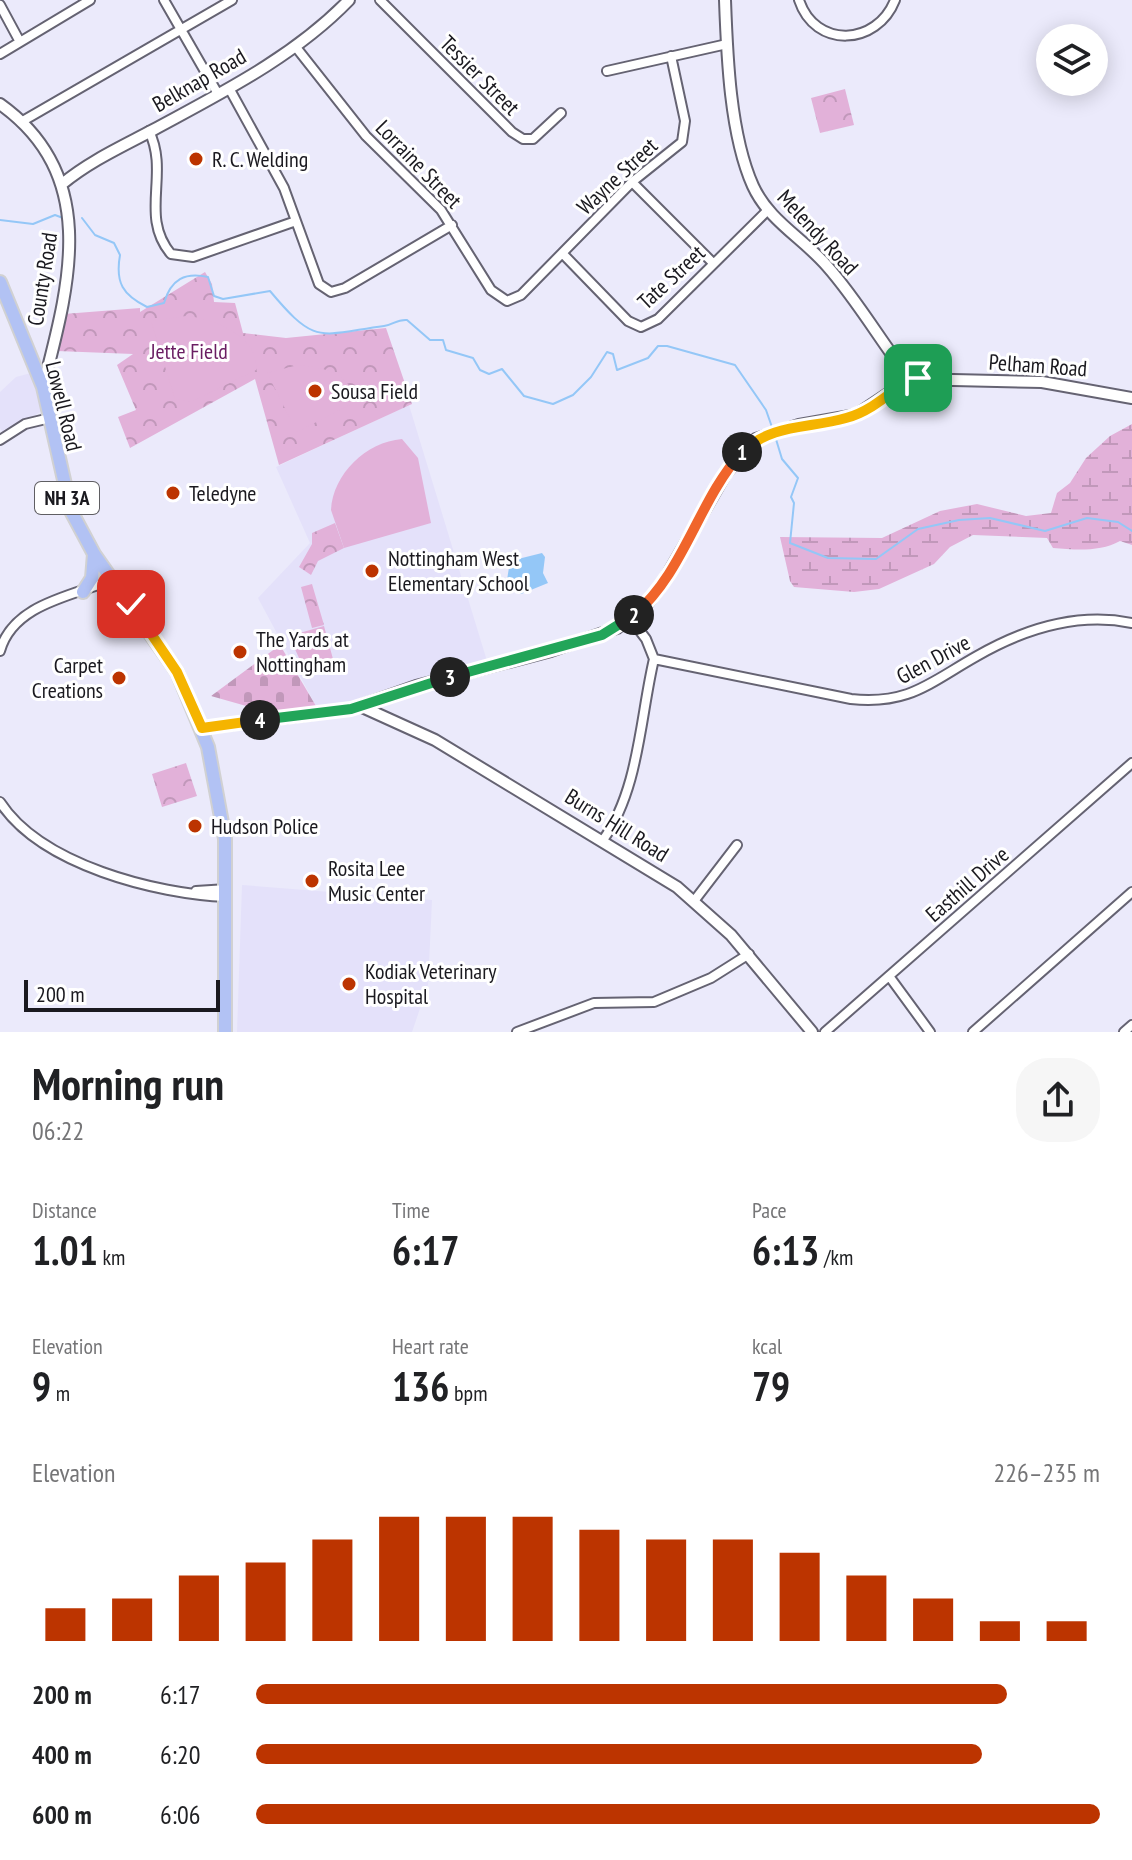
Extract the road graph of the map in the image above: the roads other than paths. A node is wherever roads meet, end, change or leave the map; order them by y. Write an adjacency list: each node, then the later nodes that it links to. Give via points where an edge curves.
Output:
1 (164, 0): 10 (street)
2 (232, 0): 10 (street)
3 (349, 0): 13 (street, Belknap Road)
4 (380, 0): 19 (street, Tessier Street, via 523,139 533,139)
5 (725, 0): 12 (street, Melendy Road)
6 (799, 0): 7 (street, via 810,22 844,37 873,30)
7 (895, 0)
8 (85, 1): 11 (street)
9 (0, 5): 11 (street)
10 (181, 29): 17 (street); 20 (street)
11 (20, 42): 14 (street)
12 (727, 44): 15 (street); 24 (street, Melendy Road, via 744,159)
13 (295, 46): 17 (street, Belknap Road); 26 (street, Lorraine Street, via 366,136)
14 (0, 54)
15 (671, 56): 16 (street); 22 (street, Wayne Street, via 685,136)
16 (607, 71)
17 (223, 91): 21 (street, Belknap Road); 25 (street, via 284,188)
18 (0, 104): 20 (street, County Road)
19 (561, 113)
20 (21, 122): 23 (street, County Road)
21 (149, 131): 23 (street, Belknap Road); 25 (street, via 159,160 155,220 171,254 193,257)
22 (632, 182): 27 (street, Wayne Street); 28 (street)
23 (62, 184): 32 (street, County Road, via 70,214 69,256)
24 (767, 211): 28 (street, Tate Street); 31 (street, Melendy Road, via 826,264)
25 (296, 221): 26 (street, via 315,277 331,292)
26 (452, 225): 30 (street, Lorraine Street, via 495,295)
27 (563, 254): 28 (street, Tate Street, via 628,321 641,327 658,319); 30 (street, Wayne Street)
28 (713, 263)
29 (0, 282): 32 (main road, Lowell Road / NH 3A)
30 (514, 299)
31 (910, 379): 33 (street, Pelham Road, via 1042,382); 39 (street, via 856,415 766,435 739,455 667,577)
32 (43, 387): 34 (main road, Lowell Road / NH 3A)
33 (1132, 398)
34 (50, 418): 35 (street, via 25,424); 36 (main road, Lowell Road / NH 3A, via 64,490)
35 (0, 440)
36 (94, 554): 37 (main road, Lowell Road / NH 3A); 38 (main road, via 92,578)
37 (112, 580): 38 (street); 44 (main road, Lowell Road / NH 3A, via 171,662)
38 (83, 592): 41 (street, via 22,615)
39 (630, 618): 42 (street); 43 (street, via 590,639)
40 (1132, 623): 42 (street, Glen Drive, via 1093,619 1047,627 991,649 925,689 881,701)
41 (0, 651)
42 (654, 659): 47 (street, via 629,786)
43 (360, 706): 44 (street); 47 (street, Burns Hill Road, via 435,740)
44 (202, 728): 50 (main road, Lowell Road / NH 3A, via 222,807)
45 (1132, 763): 53 (street, Easthill Drive)
46 (0, 802): 50 (street, via 24,831 49,848 141,886)
47 (603, 840): 51 (street, Burns Hill Road)
48 (737, 845): 51 (street)
49 (1132, 892): 60 (street)
50 (227, 893): 55 (main road, Lowell Road / NH 3A)
51 (694, 901): 52 (street, Burns Hill Road)
52 (749, 954): 56 (street, via 670,997 594,1003); 57 (street, Burns Hill Road)
53 (889, 976): 58 (street, Easthill Drive); 59 (street)
54 (1132, 1025): 61 (street)
55 (225, 1032)
56 (517, 1032)
57 (812, 1032)
58 (825, 1032)
59 (930, 1032)
60 (973, 1032)
61 (1124, 1032)

